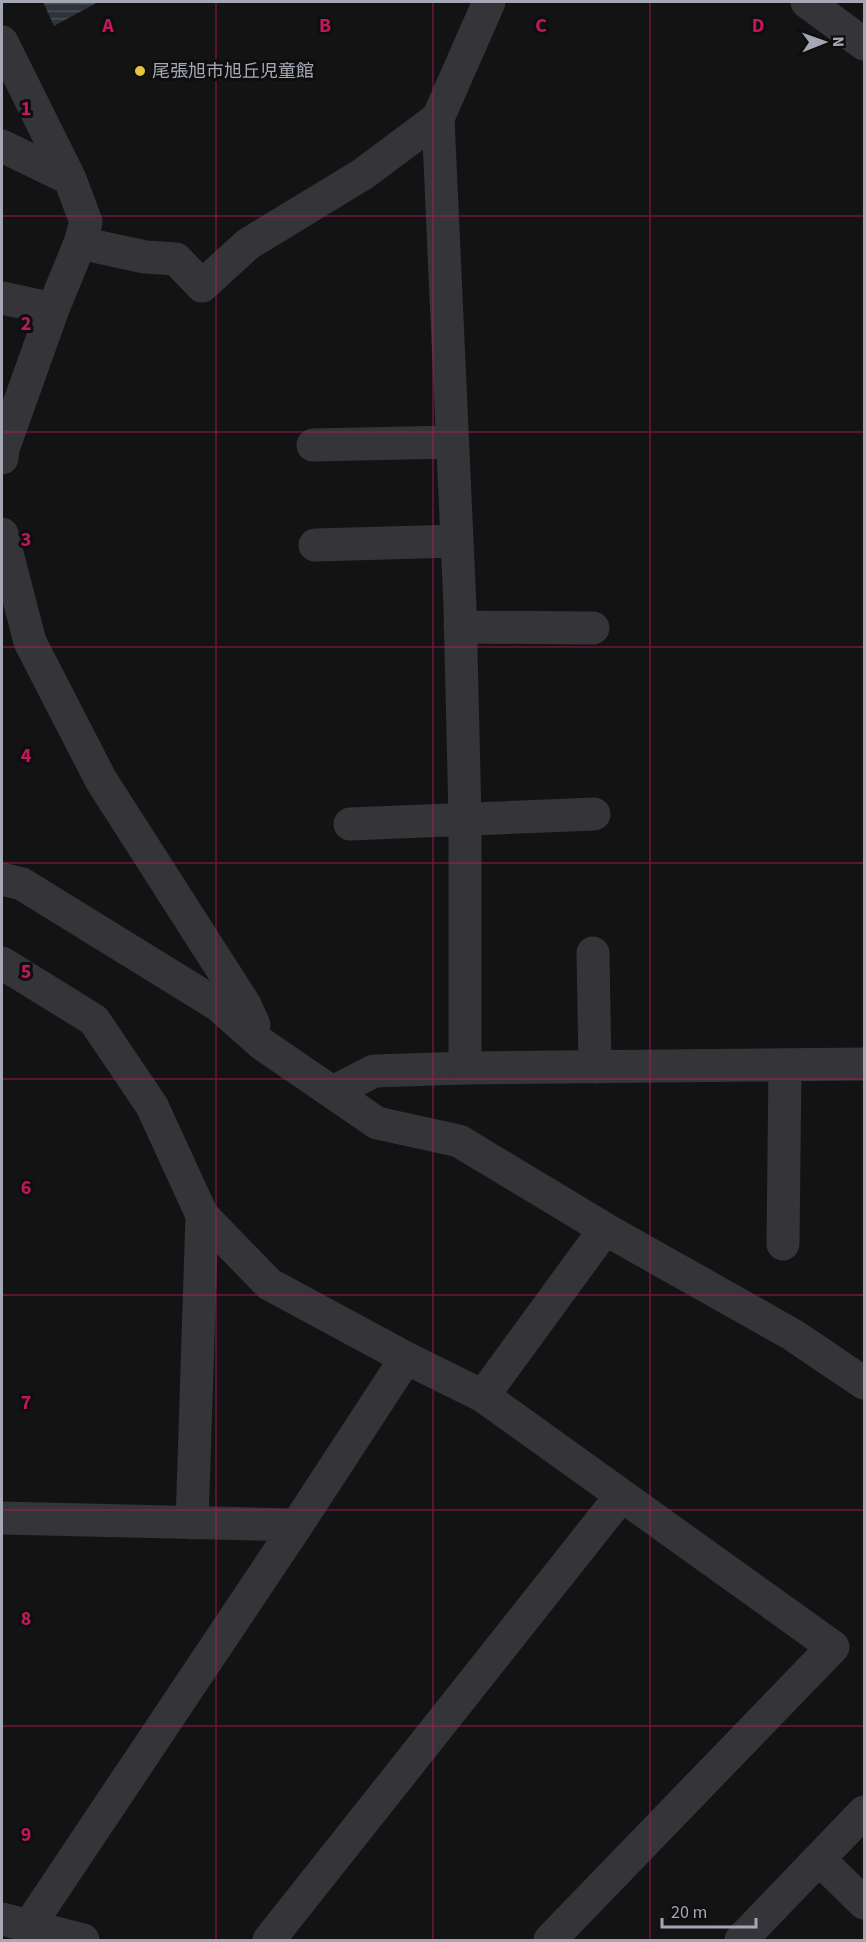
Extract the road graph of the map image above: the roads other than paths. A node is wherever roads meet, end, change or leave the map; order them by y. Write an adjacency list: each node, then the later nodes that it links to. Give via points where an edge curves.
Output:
1 (489, 2): 5 (street)
2 (807, 2): 4 (street)
3 (2, 42): 7 (street)
4 (864, 44)
5 (438, 118): 8 (street, via 363,174 248,244 202,286 176,259 145,257); 11 (street)
6 (2, 146): 7 (street)
7 (70, 179): 8 (street, via 86,222)
8 (80, 243): 10 (street)
9 (2, 298): 10 (street)
10 (53, 309): 13 (street)
11 (452, 442): 12 (street); 15 (street)
12 (313, 445)
13 (2, 458)
14 (2, 534): 25 (street, via 30,642 101,780 245,1005)
15 (457, 541): 16 (street); 17 (street)
16 (315, 545)
17 (460, 627): 18 (street); 20 (street)
18 (593, 628)
19 (594, 814): 20 (street)
20 (465, 819): 21 (street); 29 (street)
21 (350, 824)
22 (2, 879): 25 (street, via 22,884 218,1005)
23 (593, 953): 28 (street)
24 (2, 963): 31 (street, via 94,1020 152,1106)
25 (262, 1044): 30 (street)
26 (864, 1064): 27 (street)
27 (785, 1065): 28 (street); 33 (street)
28 (595, 1067): 29 (street)
29 (465, 1068): 30 (street, via 374,1071)
30 (333, 1092): 32 (street, via 377,1123 459,1141)
31 (202, 1215): 34 (street, via 269,1284); 39 (street)
32 (605, 1229): 35 (street, via 793,1335); 36 (street)
33 (783, 1244)
34 (406, 1358): 36 (street); 40 (street)
35 (864, 1383)
36 (483, 1396): 37 (street)
37 (621, 1496): 46 (street); 47 (street, via 833,1647)
38 (2, 1518): 39 (street)
39 (192, 1523): 40 (street)
40 (297, 1525): 44 (street)
41 (864, 1812): 42 (street)
42 (819, 1859): 43 (street); 48 (street)
43 (864, 1903)
44 (15, 1923): 45 (street)
45 (83, 1941)
46 (269, 1941)
47 (550, 1941)
48 (741, 1941)

